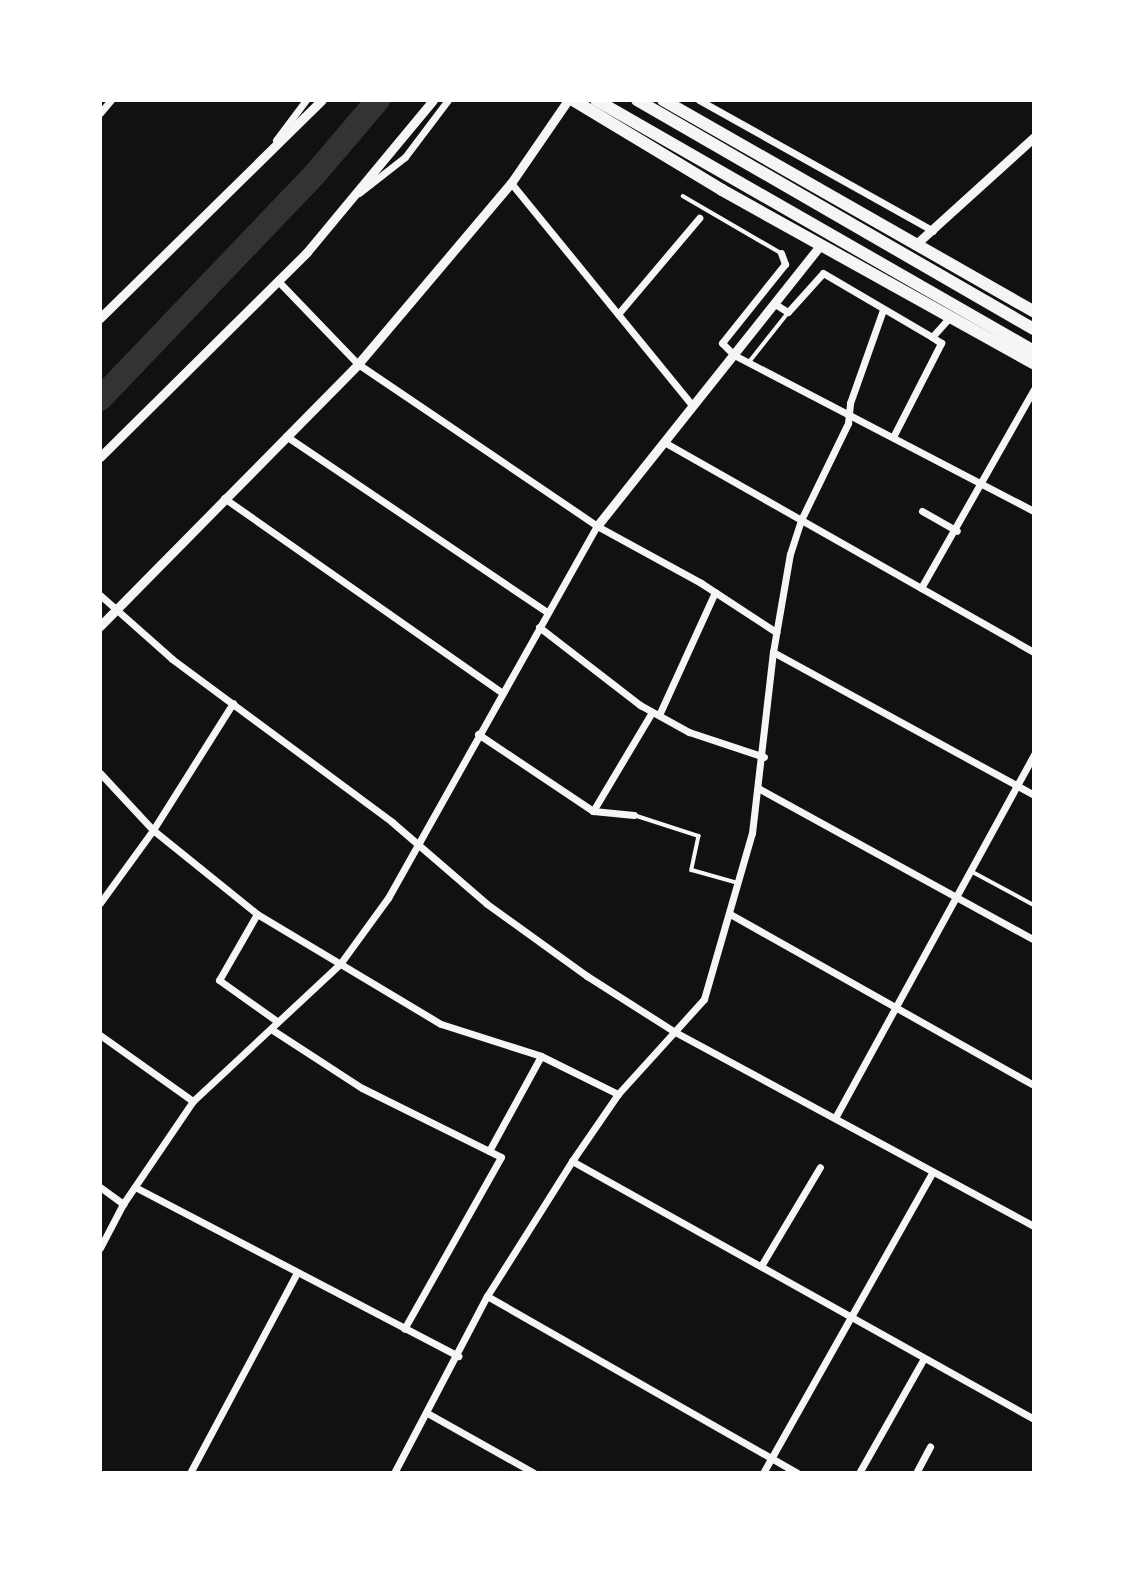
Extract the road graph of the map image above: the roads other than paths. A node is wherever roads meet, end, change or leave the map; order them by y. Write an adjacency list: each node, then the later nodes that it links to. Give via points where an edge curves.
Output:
1 (111, 100): 11 (street)
2 (306, 100): 13 (street)
3 (322, 100): 13 (street)
4 (433, 100): 15 (street)
5 (448, 100): 15 (street, via 405,157)
6 (570, 100): 14 (street); 19 (highway)
7 (596, 100): 32 (highway)
8 (637, 100): 30 (highway)
9 (663, 100): 20 (highway)
10 (699, 100): 18 (street)
11 (100, 113)
12 (1034, 137): 18 (street)
13 (265, 155): 29 (street)
14 (511, 183): 27 (street); 35 (street)
15 (359, 194): 22 (street)
16 (683, 196): 21 (lane)
17 (699, 218): 27 (street)
18 (933, 231): 20 (street)
19 (821, 244): 23 (street); 28 (highway)
20 (915, 245): 26 (highway)
21 (781, 253): 33 (street, via 785,264 722,343)
22 (279, 282): 35 (street); 43 (street)
23 (775, 304): 25 (street); 33 (street)
24 (883, 310): 25 (street, via 823,273); 31 (street); 39 (street)
25 (788, 312): 34 (lane)
26 (1034, 312)
27 (618, 314): 38 (street)
28 (950, 317): 31 (street); 36 (highway)
29 (100, 318)
30 (1034, 329)
31 (932, 337): 41 (street, via 941,343)
32 (1034, 351)
33 (734, 355): 34 (street); 38 (street)
34 (749, 362): 39 (street)
35 (358, 364): 40 (street); 49 (street)
36 (1034, 364)
37 (1034, 389): 44 (street)
38 (693, 406): 42 (street)
39 (849, 414): 41 (street); 48 (street)
40 (286, 436): 45 (street); 55 (street)
41 (893, 437): 44 (street)
42 (664, 442): 48 (street); 49 (street)
43 (100, 457)
44 (982, 483): 47 (street); 50 (street)
45 (224, 498): 54 (street); 61 (street)
46 (922, 511): 50 (street)
47 (1034, 511)
48 (801, 520): 51 (street); 58 (street)
49 (597, 526): 52 (street); 55 (street)
50 (957, 531): 51 (street)
51 (922, 588): 60 (street)
52 (715, 592): 58 (street); 63 (street)
53 (100, 594): 54 (street)
54 (116, 611): 56 (street); 62 (street)
55 (547, 612): 57 (street)
56 (100, 626)
57 (539, 627): 61 (street); 63 (street)
58 (776, 632): 59 (street)
59 (773, 652): 66 (street); 68 (street)
60 (1034, 652)
61 (501, 692): 64 (street)
62 (233, 703): 73 (street); 74 (street)
63 (656, 713): 66 (street, via 690,732); 71 (street)
64 (478, 734): 71 (street); 74 (street)
65 (1034, 754): 68 (street)
66 (764, 757): 69 (street)
67 (100, 773): 73 (street)
68 (1017, 785): 70 (street); 75 (street)
69 (758, 788): 76 (street); 77 (street)
70 (1034, 795)
71 (593, 811): 72 (street)
72 (635, 815): 76 (lane, via 699,836 692,870)
73 (153, 830): 78 (street); 81 (street)
74 (415, 842): 83 (street, via 388,898); 87 (street, via 498,912)
75 (969, 870): 77 (street); 79 (lane)
76 (740, 884): 80 (street)
77 (955, 896): 82 (street); 84 (street)
78 (100, 903)
79 (1034, 905)
80 (730, 914): 84 (street); 87 (street, via 704,999)
81 (257, 915): 83 (street); 85 (street, via 219,980)
82 (1034, 940)
83 (340, 964): 85 (street); 89 (street, via 441,1024)
84 (895, 1007): 90 (street); 93 (street)
85 (278, 1022): 86 (street)
86 (271, 1029): 92 (street); 94 (street, via 362,1088)
87 (675, 1032): 91 (street); 93 (street)
88 (100, 1035): 92 (street)
89 (541, 1056): 91 (street); 94 (street)
90 (1034, 1085)
91 (618, 1094): 95 (street)
92 (193, 1101): 99 (street)
93 (835, 1118): 97 (street)
94 (489, 1150): 107 (street, via 501,1157)
95 (572, 1161): 103 (street); 105 (street)
96 (820, 1167): 103 (street)
97 (932, 1173): 101 (street); 106 (street)
98 (100, 1187): 100 (street)
99 (135, 1187): 100 (street); 104 (street)
100 (123, 1204): 102 (street)
101 (1034, 1226)
102 (100, 1248)
103 (761, 1266): 106 (street)
104 (297, 1273): 107 (street); 114 (street)
105 (487, 1296): 108 (street); 113 (street)
106 (851, 1316): 109 (street); 113 (street)
107 (404, 1329): 108 (street)
108 (458, 1356): 110 (street)
109 (924, 1357): 111 (street); 119 (street)
110 (429, 1415): 115 (street); 116 (street)
111 (1034, 1419)
112 (930, 1447): 120 (street)
113 (771, 1459): 117 (street); 118 (street)
114 (190, 1473)
115 (394, 1473)
116 (534, 1473)
117 (763, 1473)
118 (797, 1473)
119 (859, 1473)
120 (916, 1473)

